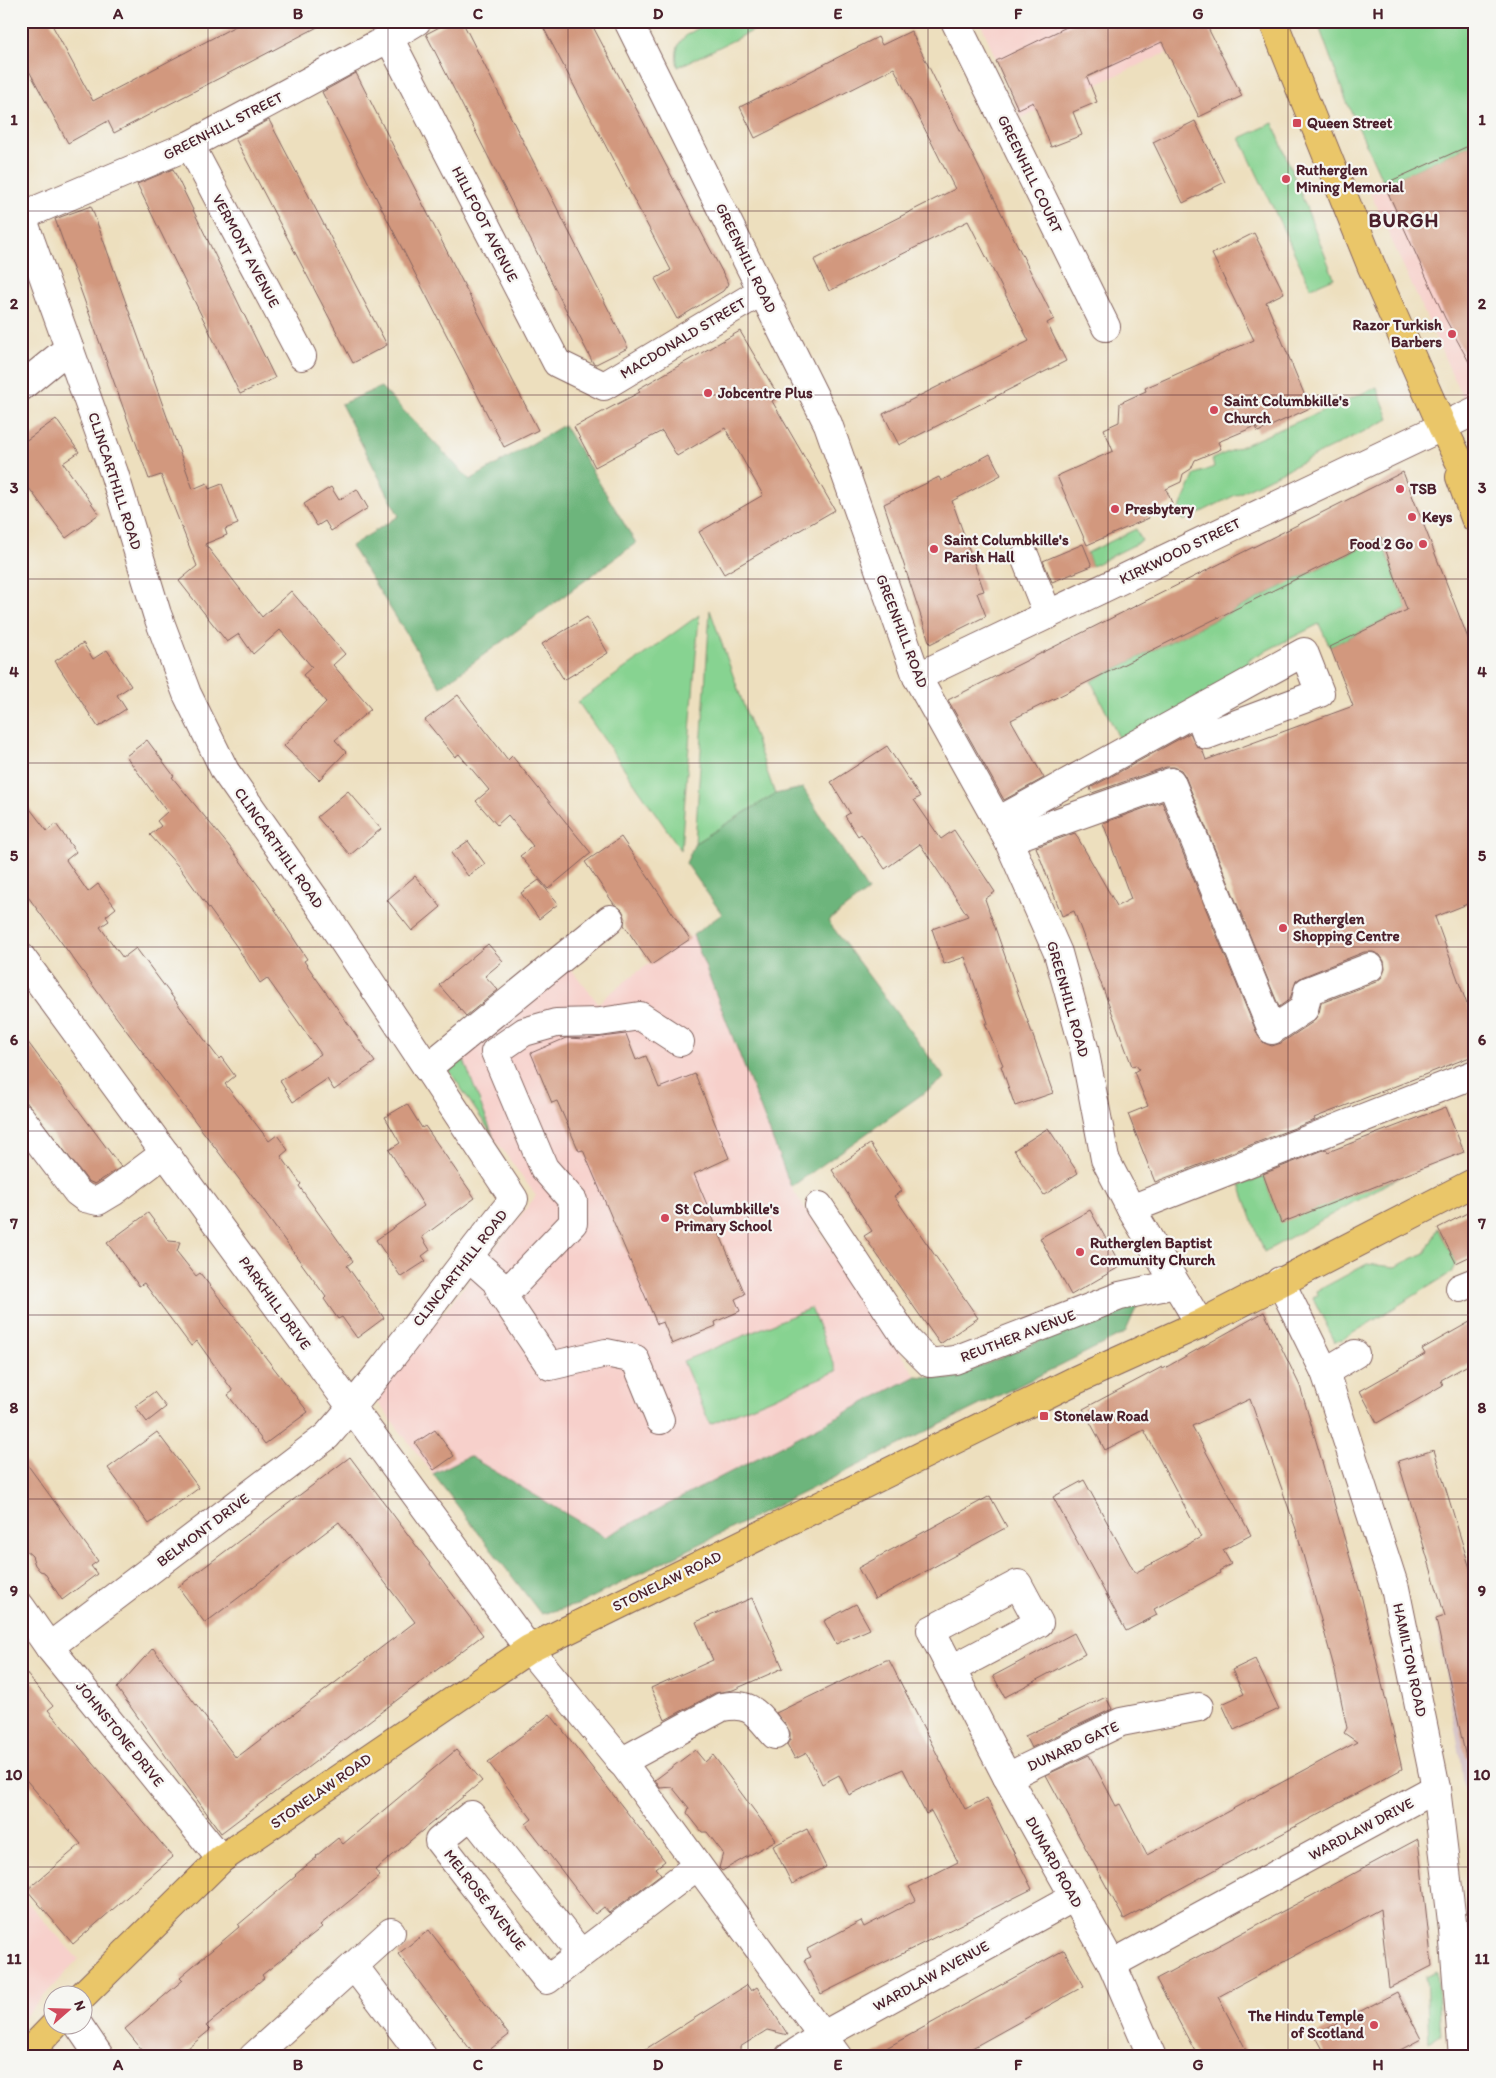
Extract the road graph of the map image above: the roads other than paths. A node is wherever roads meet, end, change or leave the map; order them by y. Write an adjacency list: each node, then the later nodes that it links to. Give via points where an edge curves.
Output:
1 (417, 21): 5 (street, GREENHILL STREET)
2 (628, 21): 8 (street, GREENHILL ROAD)
3 (955, 21): 9 (street, GREENHILL COURT)
4 (1273, 21): 15 (main road, via 1371,265)
5 (389, 38): 6 (street, GREENHILL STREET); 12 (street, HILLFOOT AVENUE, via 556,363)
6 (190, 146): 7 (street, GREENHILL STREET); 11 (street, VERMONT AVENUE)
7 (21, 215): 10 (street, CLINCARTHILL ROAD)
8 (762, 290): 12 (street, MACDONALD STREET); 20 (street, GREENHILL ROAD, via 828,424)
9 (1106, 327)
10 (69, 348): 13 (street); 27 (street, CLINCARTHILL ROAD, via 114,473 157,614 195,711 225,771 322,909)
11 (302, 356)
12 (604, 386)
13 (21, 387)
14 (1475, 411): 15 (street, KIRKWOOD STREET)
15 (1442, 426): 16 (main road); 17 (main road); 19 (street, KIRKWOOD STREET)
16 (1475, 493)
17 (1475, 518)
18 (1025, 557): 19 (street)
19 (1048, 615): 20 (street, KIRKWOOD STREET)
20 (918, 677): 22 (street, GREENHILL ROAD)
21 (1198, 711): 22 (street)
22 (1003, 831): 25 (street, via 1171,782 1272,1030 1304,1009 1308,991); 33 (street, GREENHILL ROAD, via 1058,953 1084,1048 1105,1159)
23 (610, 919): 27 (street)
24 (21, 957): 30 (street, PARKHILL DRIVE)
25 (1370, 967)
26 (680, 1042): 37 (street, via 640,1016 600,1022 556,1022 524,1032 495,1052 544,1168 574,1202 573,1224)
27 (427, 1068): 34 (street, CLINCARTHILL ROAD, via 514,1199)
28 (1475, 1074): 33 (street)
29 (21, 1118): 30 (street, via 77,1192 98,1201)
30 (165, 1152): 41 (street, PARKHILL DRIVE)
31 (1475, 1182): 35 (main road, STONELAW ROAD)
32 (819, 1206): 36 (street, REUTHER AVENUE, via 908,1341 930,1363 955,1360 1120,1296)
33 (1131, 1209): 36 (street, GREENHILL ROAD)
34 (468, 1256): 37 (street, via 496,1282); 41 (street, CLINCARTHILL ROAD)
35 (1280, 1281): 38 (main road, STONELAW ROAD); 40 (street, HAMILTON ROAD)
36 (1175, 1284): 38 (street, GREENHILL ROAD)
37 (503, 1296): 42 (street, via 550,1366 606,1354 635,1359)
38 (1200, 1324): 45 (main road, STONELAW ROAD, via 1076,1380)
39 (1355, 1354): 40 (street)
40 (1325, 1372): 51 (street, HAMILTON ROAD, via 1396,1588)
41 (351, 1408): 44 (street, BELMONT DRIVE, via 327,1436); 45 (street, PARKHILL DRIVE)
42 (660, 1420)
43 (21, 1607): 44 (street, JOHNSTONE DRIVE)
44 (50, 1647): 52 (street, JOHNSTONE DRIVE)
45 (529, 1649): 49 (street); 52 (main road, STONELAW ROAD)
46 (952, 1669): 50 (street, DUNARD ROAD)
47 (1199, 1707): 50 (street, DUNARD GATE, via 1121,1722)
48 (775, 1735): 49 (street, via 750,1708 736,1704 722,1707)
49 (622, 1762): 53 (street)
50 (1007, 1777): 54 (street, DUNARD ROAD)
51 (1436, 1788): 57 (street, WARDLAW DRIVE); 69 (street, HAMILTON ROAD)
52 (221, 1860): 59 (main road, STONELAW ROAD)
53 (697, 1866): 56 (street, MELROSE AVENUE); 62 (street)
54 (1074, 1897): 57 (street, DUNARD ROAD); 62 (street, WARDLAW AVENUE)
55 (391, 1932): 58 (street)
56 (581, 1954): 56 (street, MELROSE AVENUE, via 547,1980 439,1841 471,1815)
57 (1112, 1964): 68 (street, DUNARD ROAD)
58 (354, 1966): 65 (street); 66 (street)
59 (92, 1986)
60 (44, 2036): 63 (main road)
61 (86, 2036): 64 (street)
62 (830, 2046): 67 (street, WARDLAW AVENUE)
63 (24, 2057)
64 (100, 2057)
65 (253, 2057)
66 (423, 2057)
67 (789, 2057)
68 (1152, 2057)
69 (1464, 2057)

